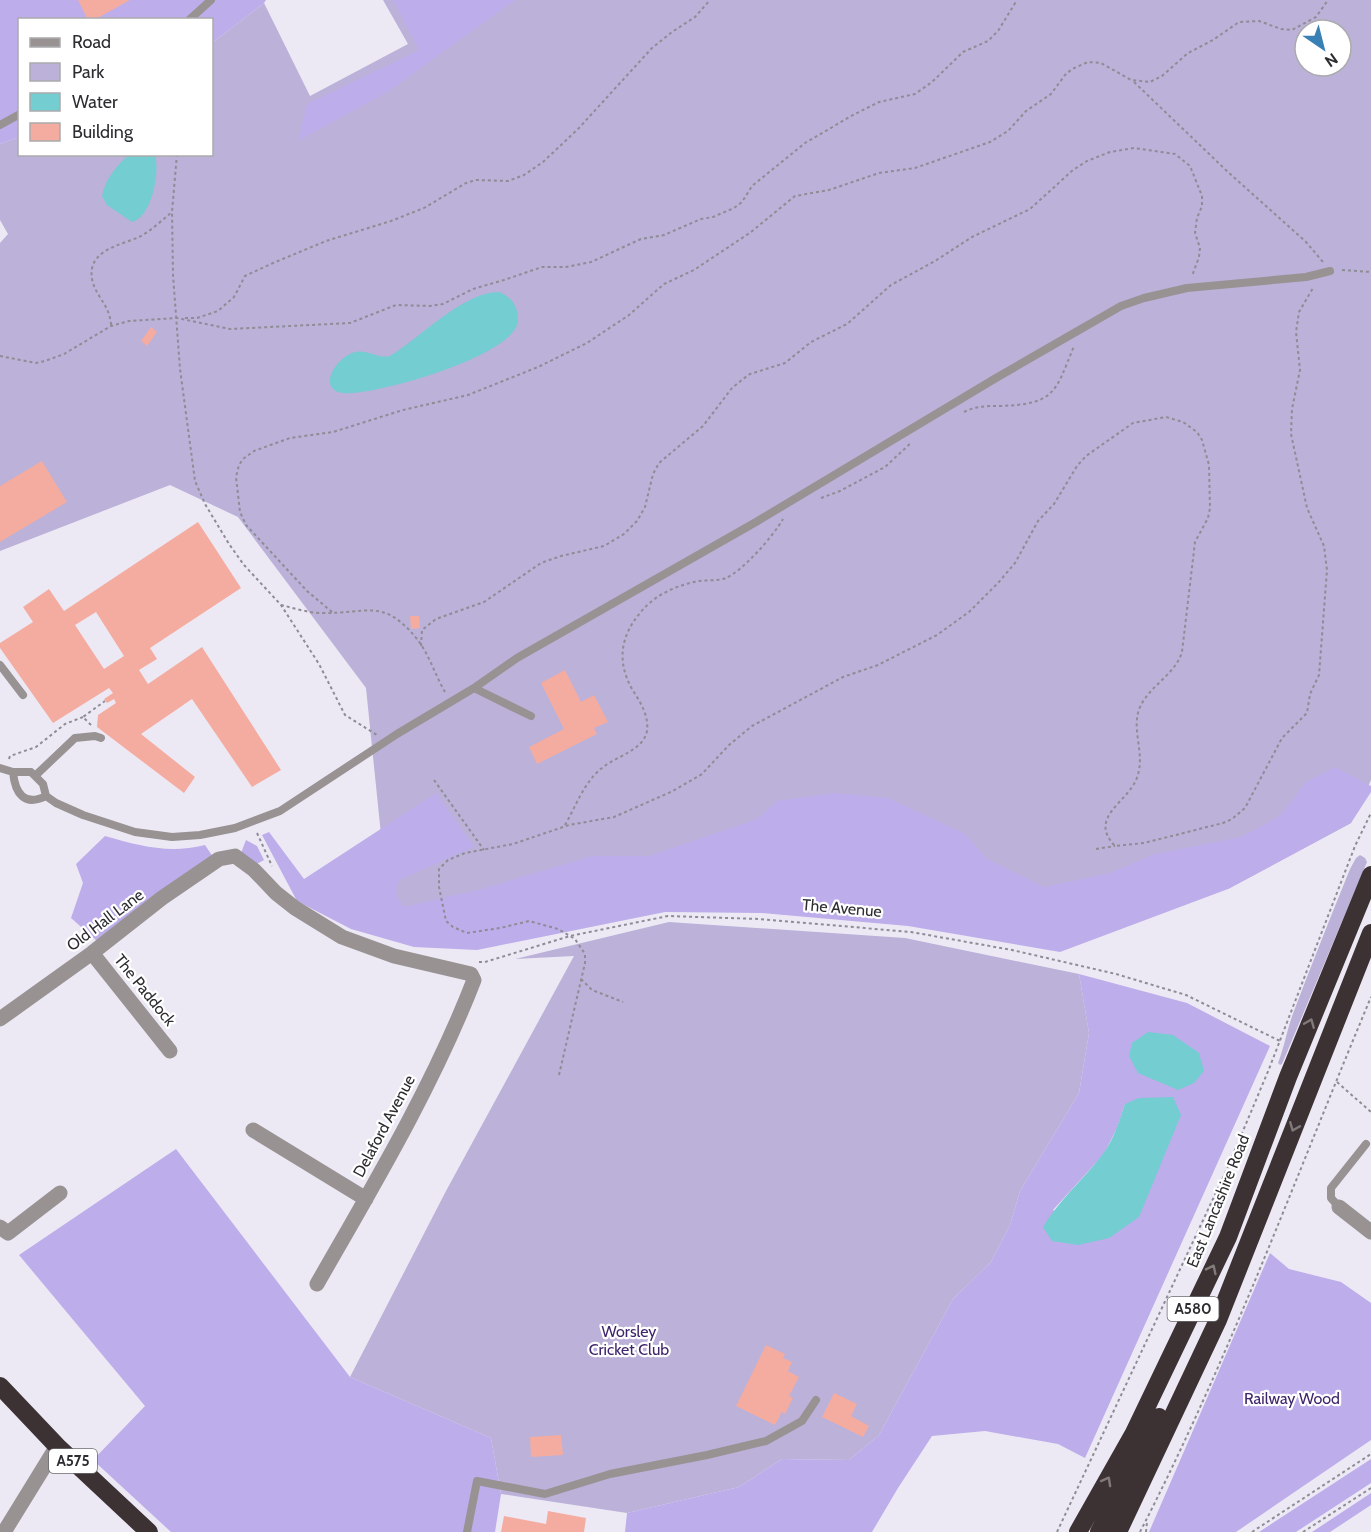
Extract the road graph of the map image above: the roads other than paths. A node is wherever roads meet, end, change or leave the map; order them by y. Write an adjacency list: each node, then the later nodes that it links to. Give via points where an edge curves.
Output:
1 (211, 0): 2 (lane)
2 (191, 18)
3 (18, 115): 4 (lane)
4 (0, 125)
5 (1330, 271): 7 (lane, via 1306,277 1187,288 1144,298 1112,311 766,516 517,657)
6 (0, 665): 8 (lane)
7 (474, 688): 9 (lane); 13 (lane, via 290,805 254,822 200,835 172,837 135,832 82,815)
8 (23, 695)
9 (531, 716)
10 (98, 737): 12 (lane, via 75,738)
11 (6, 769): 12 (lane); 13 (lane, via 26,799)
12 (36, 775): 13 (lane, via 45,786)
13 (46, 796)
14 (1371, 875): 35 (highway, East Lancashire Road / A580, one-way to 14, via 1134,1433 1227,1237)
15 (1371, 933): 28 (highway, A580, one-way to 28)
16 (92, 953): 17 (street, Old Hall Lane, via 219,859 235,856 295,908 342,937 394,956 468,972); 18 (street, Old Hall Lane); 19 (street, The Paddock)
17 (474, 980): 23 (street, Delaford Avenue, via 424,1089)
18 (0, 1020)
19 (170, 1051)
20 (253, 1130): 23 (street)
21 (1366, 1144): 24 (lane, via 1331,1188 1331,1198)
22 (60, 1194): 25 (street, via 8,1233)
23 (366, 1199): 27 (street, Delaford Avenue)
24 (1340, 1207): 26 (street)
25 (0, 1227)
26 (1371, 1232)
27 (317, 1284)
28 (1198, 1362): 36 (highway, via 1172,1392); 37 (highway, A580)
29 (0, 1386): 31 (highway, A575)
30 (816, 1400): 34 (lane, via 802,1421 766,1441 610,1474 545,1494 477,1481)
31 (57, 1446): 32 (street); 33 (highway, A575)
32 (4, 1532)
33 (149, 1532)
34 (467, 1532)
35 (1078, 1532)
36 (1099, 1532)
37 (1118, 1532)

